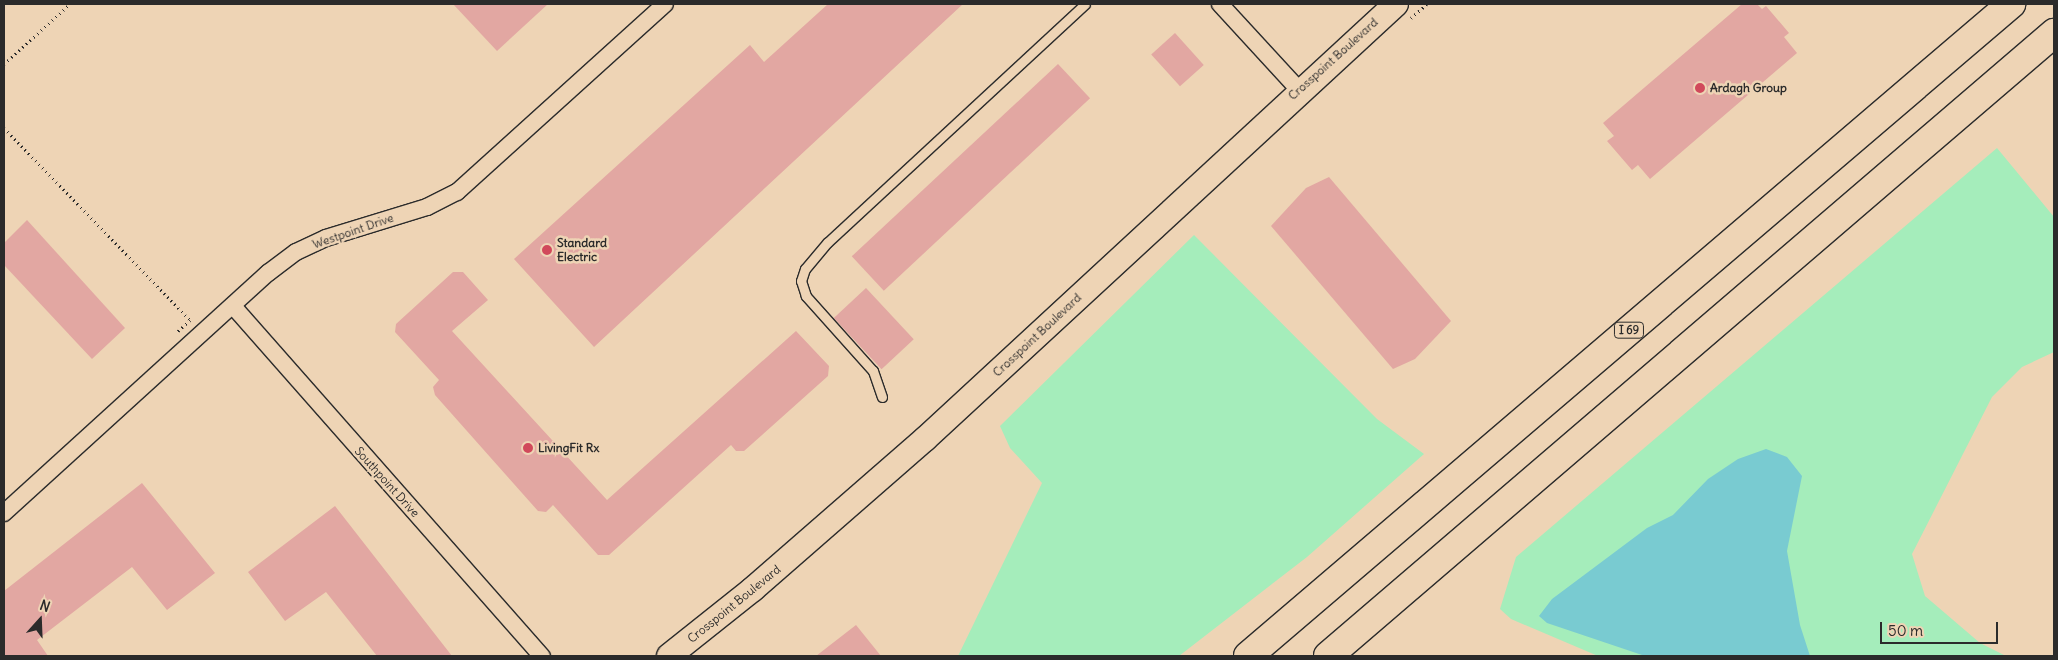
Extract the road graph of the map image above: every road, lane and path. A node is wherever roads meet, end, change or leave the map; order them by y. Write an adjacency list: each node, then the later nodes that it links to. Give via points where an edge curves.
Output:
1 (70, 4): 8 (path)
2 (665, 4): 11 (street, Westpoint Drive, via 457,192 426,207 326,238 296,252)
3 (1085, 4): 13 (lane, via 828,242 805,269 801,281 806,296 872,371)
4 (1220, 4): 9 (street)
5 (1396, 4): 9 (street, Crosspoint Boulevard)
6 (2011, 4): 17 (highway, I 69)
7 (2054, 33): 18 (highway)
8 (4, 64)
9 (1299, 90): 16 (street, Crosspoint Boulevard, via 924,439 753,589)
10 (4, 128): 12 (path)
11 (232, 306): 14 (street, Westpoint Drive); 15 (street, Southpoint Drive)
12 (190, 320)
13 (882, 397)
14 (4, 513)
15 (542, 656)
16 (668, 656)
17 (1248, 656)
18 (1328, 656)

